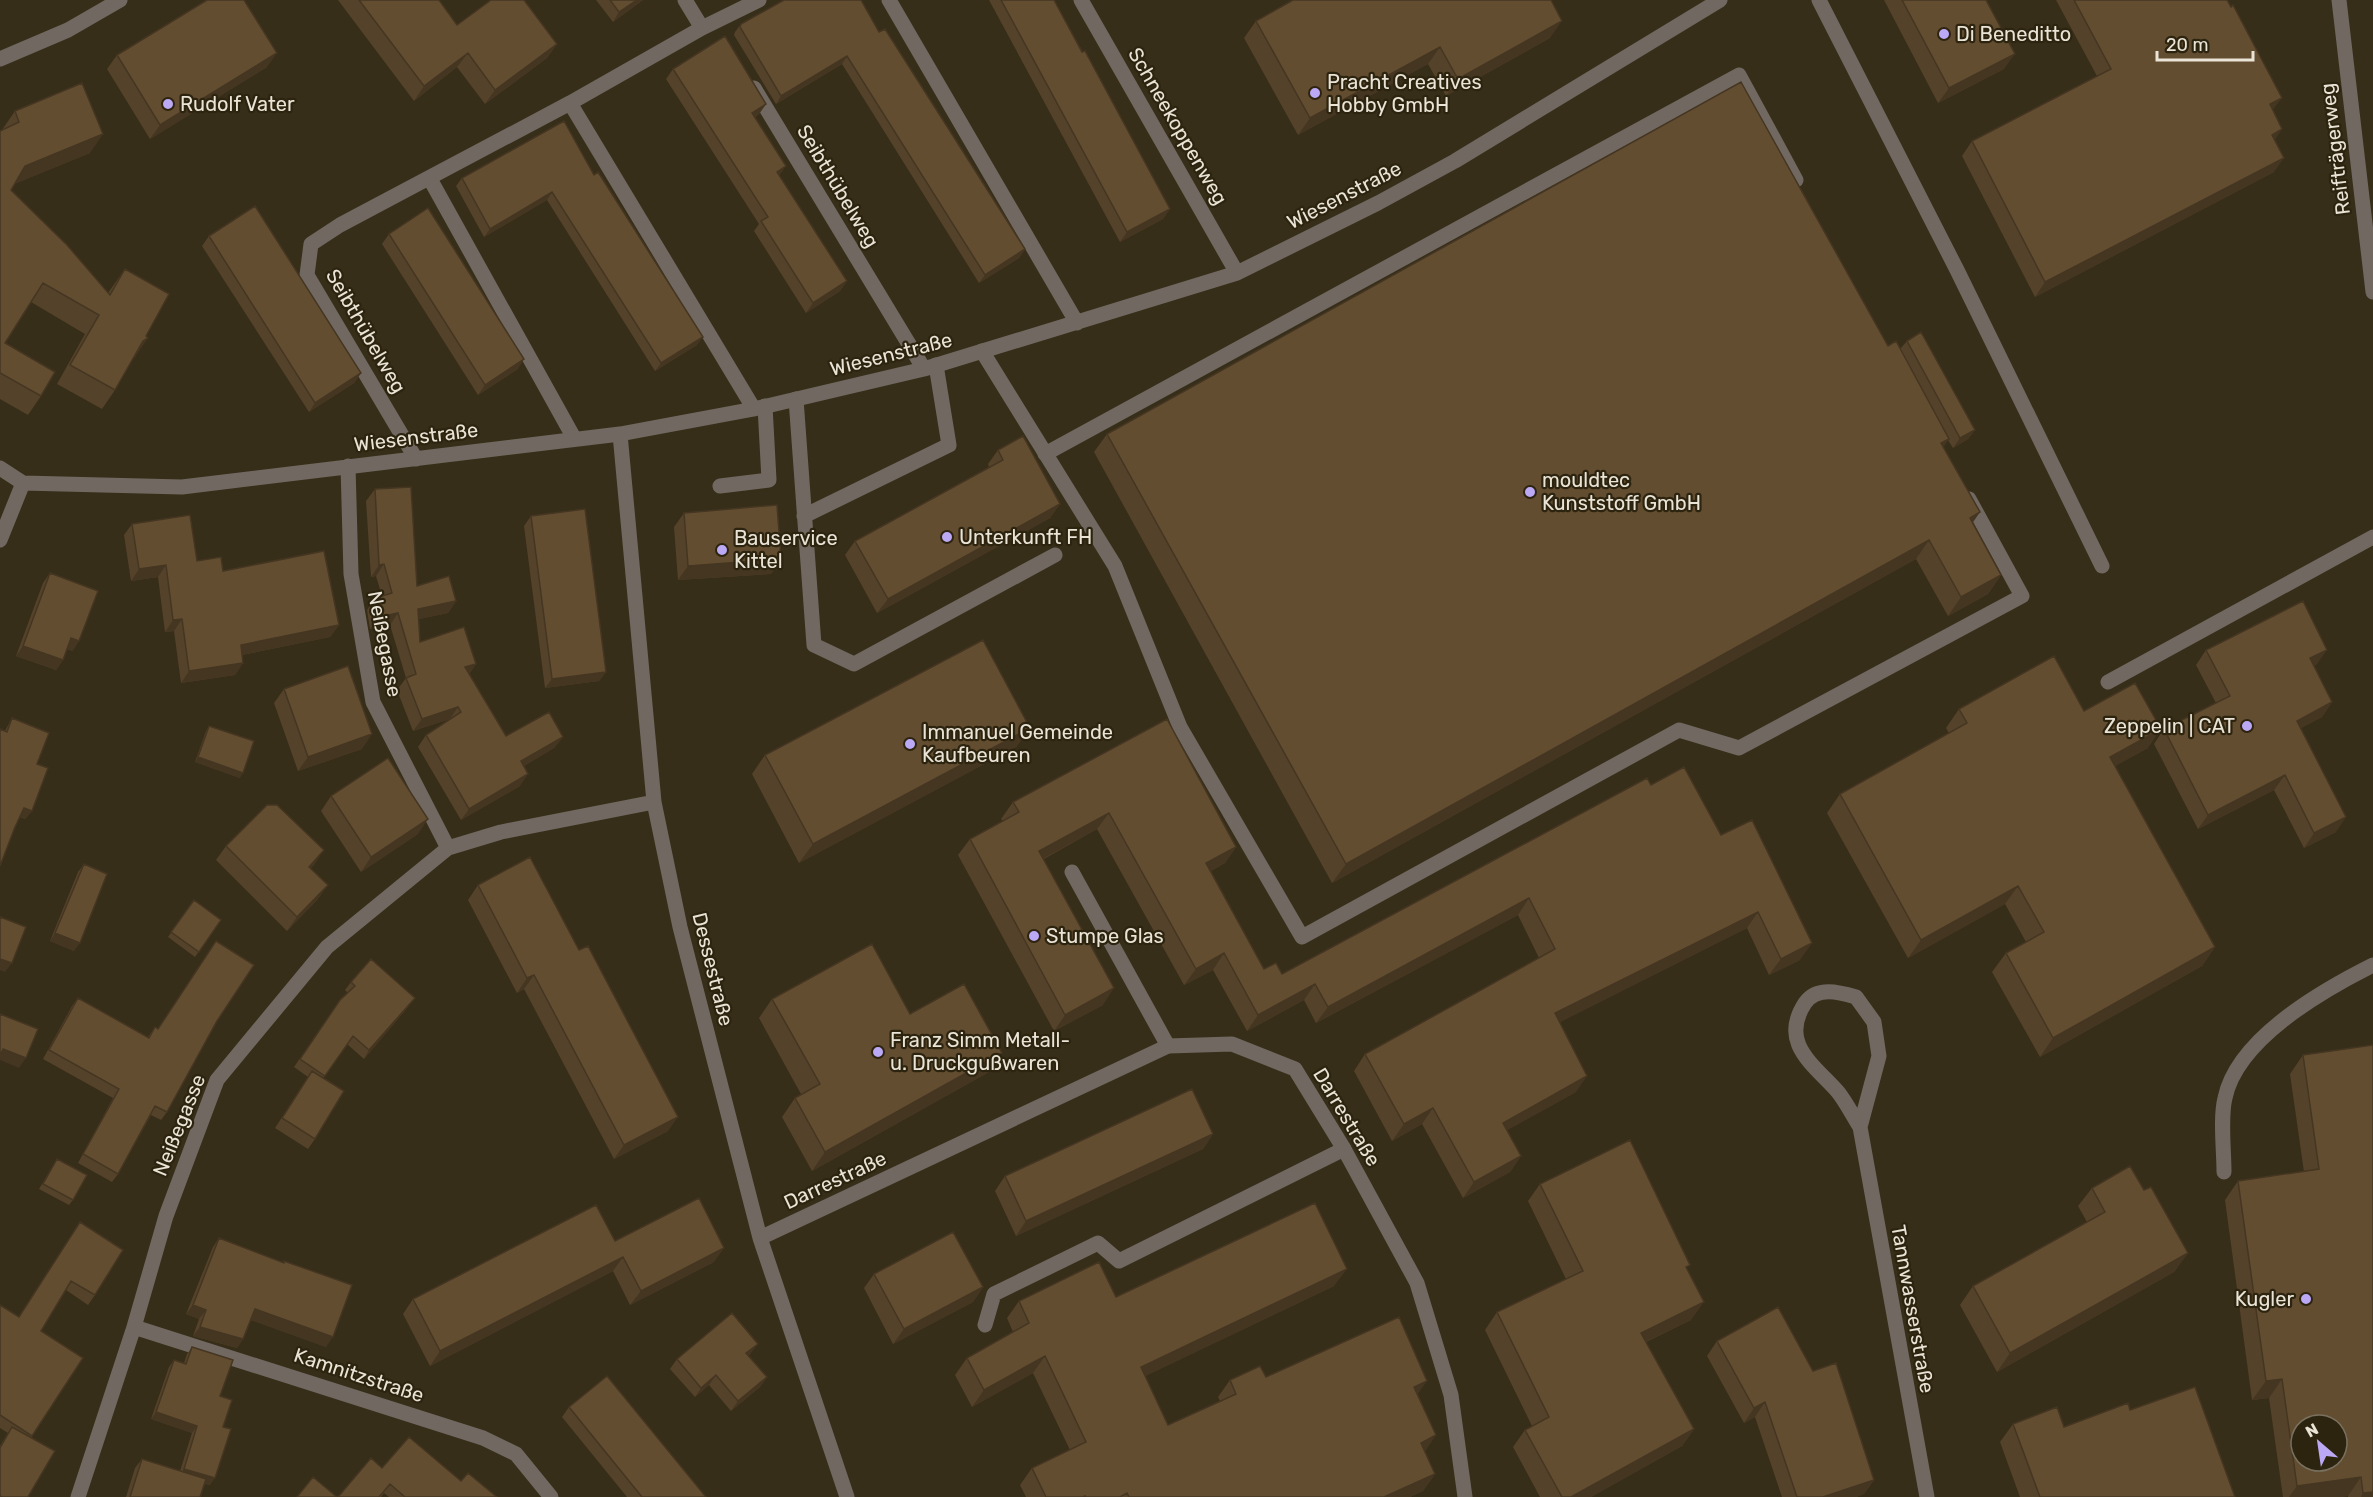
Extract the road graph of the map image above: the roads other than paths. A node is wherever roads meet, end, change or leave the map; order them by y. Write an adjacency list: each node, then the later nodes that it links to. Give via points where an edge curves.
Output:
1 (120, 0): 10 (street, via 68,30)
2 (685, 0): 9 (street)
3 (759, 0): 9 (street, Seibthübelweg)
4 (889, 0): 17 (street)
5 (1720, 0): 15 (street, Wiesenstraße, via 1455,161)
6 (1819, 0): 35 (street)
7 (2339, 0): 16 (street, Reifträgerweg)
8 (1086, 2): 15 (street, Schneekoppenweg)
9 (713, 29): 12 (street, Seibthübelweg)
10 (0, 59)
11 (746, 75): 19 (street, Seibthübelweg)
12 (570, 103): 13 (street, Seibthübelweg); 21 (street)
13 (430, 179): 23 (street); 25 (street, Seibthübelweg, via 311,244 308,275)
14 (1802, 191): 24 (street, via 1739,75)
15 (1237, 273): 17 (street, Wiesenstraße)
16 (2373, 292)
17 (1077, 323): 18 (street, Wiesenstraße)
18 (982, 351): 19 (street, Wiesenstraße); 24 (street)
19 (930, 367): 20 (street, Wiesenstraße); 31 (street, via 949,445)
20 (796, 399): 21 (street, Wiesenstraße); 31 (street)
21 (760, 408): 22 (street, Wiesenstraße); 30 (street, via 769,480)
22 (620, 434): 23 (street, Wiesenstraße); 37 (street, Dessestraße)
23 (574, 438): 25 (street, Wiesenstraße)
24 (1045, 454): 28 (street, via 1115,566 1180,727 1302,937 1679,730 1739,748 2022,596)
25 (416, 459): 26 (street, Wiesenstraße)
26 (348, 466): 29 (street, Wiesenstraße, via 182,487); 38 (street, Neißegasse, via 351,574 373,702)
27 (0, 468): 29 (street)
28 (1960, 482)
29 (23, 483): 33 (street)
30 (720, 486)
31 (804, 516): 34 (street, via 814,645 854,664)
32 (2373, 537): 36 (street)
33 (0, 540)
34 (1055, 555)
35 (2102, 566)
36 (2108, 682)
37 (654, 802): 38 (street, Neißegasse, via 501,832); 45 (street, Dessestraße, via 680,927)
38 (448, 848): 47 (street, Neißegasse, via 327,947 217,1080 166,1216)
39 (1072, 872): 41 (street)
40 (2373, 965): 44 (street, via 2326,989 2244,1056 2225,1097)
41 (1168, 1046): 43 (street, Darrestraße, via 1232,1044 1294,1069); 45 (street, Darrestraße)
42 (1860, 1127): 42 (street, Tannwasserstraße, via 1879,1056 1874,1022 1856,997 1831,990 1809,997 1796,1018 1796,1042); 52 (street, Tannwasserstraße)
43 (1344, 1149): 46 (street, via 1119,1261 1098,1243 994,1294); 51 (street, Darrestraße, via 1417,1283 1451,1395)
44 (2224, 1172)
45 (760, 1238): 50 (street, Dessestraße)
46 (985, 1325)
47 (134, 1327): 48 (street, Neißegasse); 49 (street, Kamnitzstraße, via 483,1438 516,1454)
48 (78, 1497)
49 (551, 1497)
50 (847, 1497)
51 (1465, 1497)
52 (1927, 1497)

